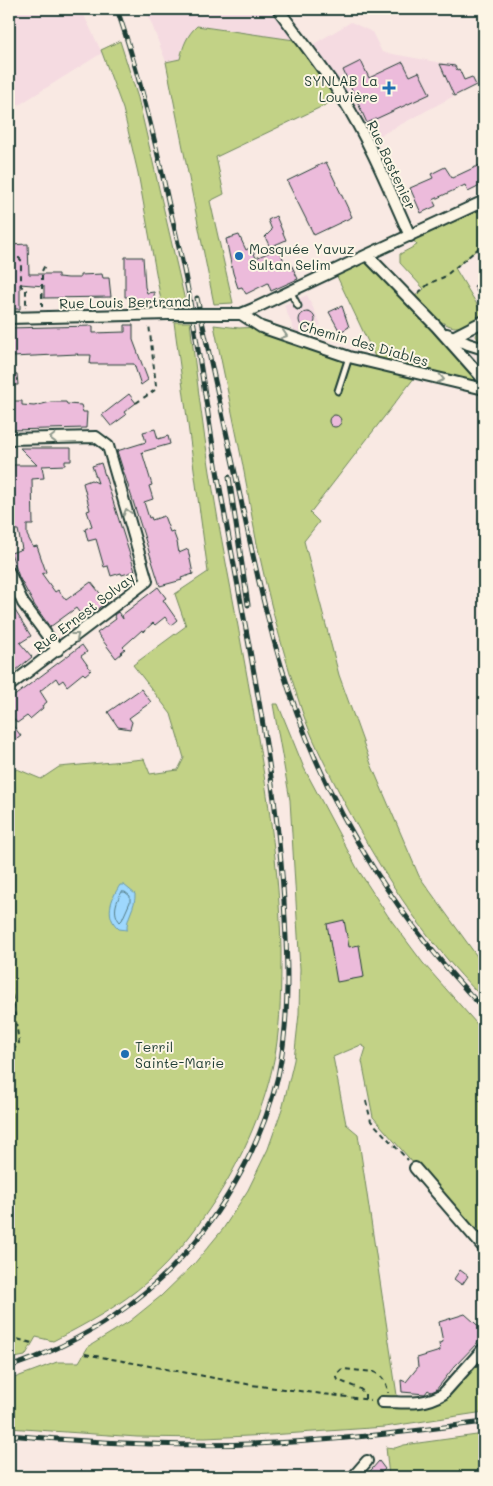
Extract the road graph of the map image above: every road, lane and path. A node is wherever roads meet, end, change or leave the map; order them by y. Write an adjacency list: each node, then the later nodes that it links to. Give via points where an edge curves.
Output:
1 (278, 9): 3 (street, Rue Bastenier, via 335,87 368,142)
2 (484, 202): 3 (street)
3 (410, 236): 5 (street)
4 (484, 245): 9 (path)
5 (367, 254): 8 (street); 9 (street)
6 (9, 258): 15 (path, via 21,260)
7 (45, 265): 13 (path, via 42,271)
8 (290, 291): 10 (lane); 11 (street)
9 (410, 300): 17 (street)
10 (298, 306)
11 (237, 314): 12 (street, Rue Louis Bertrand, bridge); 20 (street, Chemin des Diables, one-way to 20, via 261,327)
12 (148, 315): 13 (street, Rue Louis Bertrand); 24 (path, via 156,386)
13 (42, 317): 15 (street, Rue Louis Bertrand)
14 (9, 318): 15 (street, Rue Louis Bertrand)
15 (26, 318)
16 (484, 322): 18 (street)
17 (436, 326): 18 (street); 21 (street)
18 (453, 337): 19 (street)
19 (484, 349)
20 (349, 356): 22 (street, Chemin des Diables, one-way to 22); 23 (lane)
21 (484, 380)
22 (484, 388)
23 (338, 391)
24 (136, 404)
25 (9, 439): 27 (street, Rue Ernest Solvay, one-way to 25, via 147,581 108,446 96,437)
26 (9, 572): 27 (street, via 23,602)
27 (58, 650): 28 (street, Rue Ernest Solvay)
28 (9, 686)
29 (9, 987): 30 (path, via 19,1043)
30 (9, 1055)
31 (366, 1101): 32 (path, via 371,1121)
32 (414, 1168): 33 (street)
33 (484, 1248)
34 (9, 1337): 35 (path)
35 (32, 1343)
36 (484, 1348): 38 (street, via 437,1398 419,1403)
37 (85, 1354): 38 (path, via 252,1385 366,1399 360,1389 338,1380 336,1375 342,1369 374,1372 387,1384)
38 (385, 1397)
39 (367, 1461): 40 (street)
40 (353, 1477)

